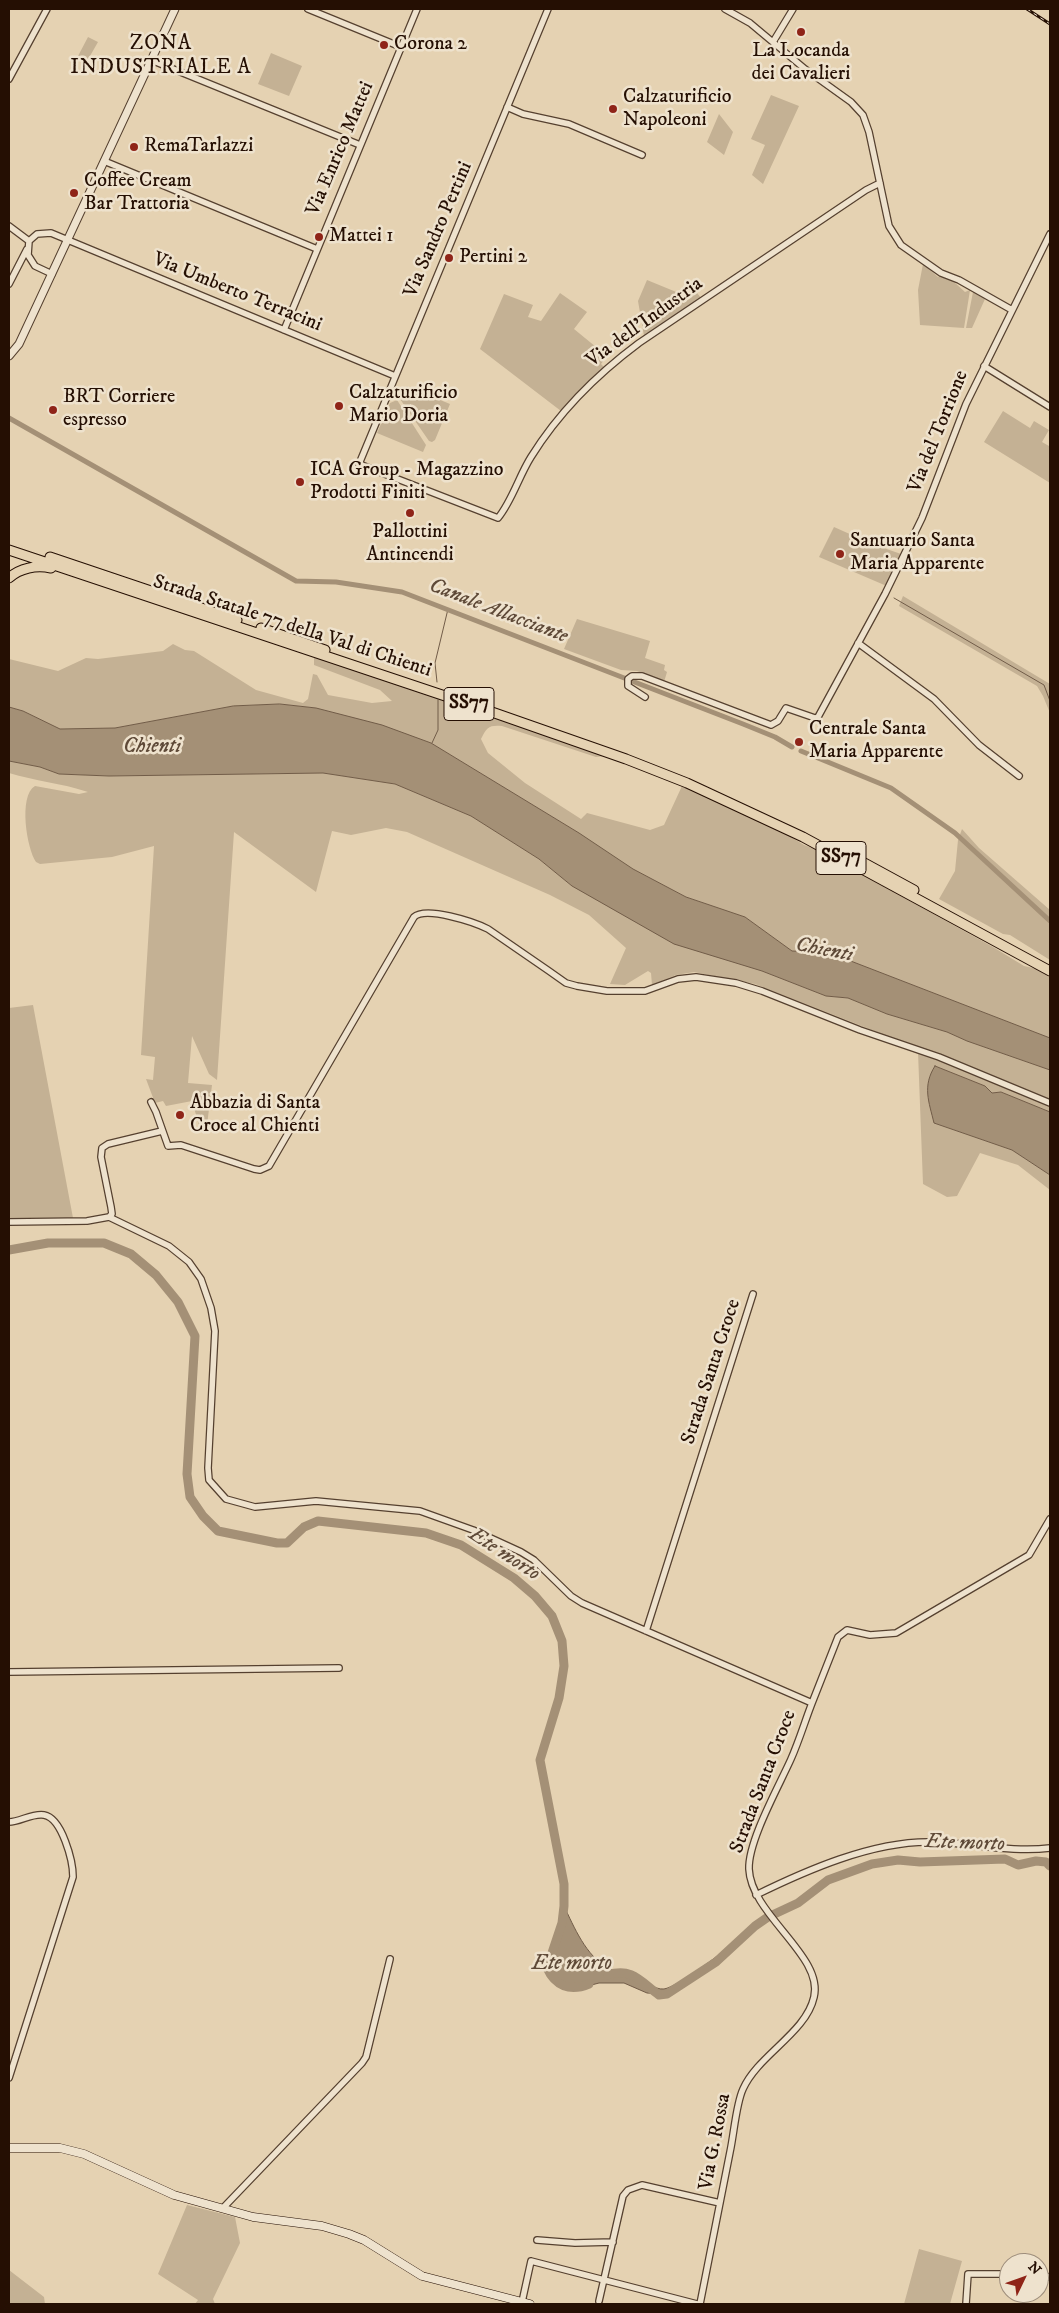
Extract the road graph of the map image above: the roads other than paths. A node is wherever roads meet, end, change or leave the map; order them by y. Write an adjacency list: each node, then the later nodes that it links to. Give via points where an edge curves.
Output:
1 (47, 9): 11 (street)
2 (175, 9): 10 (street)
3 (308, 9): 9 (street)
4 (417, 9): 9 (street, Via Enrico Mattei)
5 (548, 9): 12 (street, Via Sandro Pertini)
6 (725, 9): 8 (street, via 747,21)
7 (793, 9): 8 (street)
8 (773, 42): 16 (street, via 857,108 867,124)
9 (401, 47): 13 (street, Via Enrico Mattei)
10 (151, 60): 13 (street); 15 (street)
11 (9, 80)
12 (507, 107): 14 (street, via 568,124); 29 (street, Via Sandro Pertini)
13 (360, 145): 22 (street, Via Enrico Mattei)
14 (642, 155)
15 (104, 161): 19 (street); 22 (street)
16 (880, 183): 25 (street, via 889,226 901,245 941,273); 31 (street, Via dell'Industria, via 610,365 552,426 498,518)
17 (9, 226): 20 (street)
18 (1050, 234): 25 (street, Via del Torrione)
19 (67, 241): 20 (street, via 46,232 37,234); 23 (street); 26 (street, Via Umberto Terracini)
20 (29, 242): 21 (street)
21 (27, 249): 23 (street, via 33,264); 24 (street)
22 (317, 249): 26 (street, Via Enrico Mattei)
23 (52, 274): 27 (street, via 19,344)
24 (9, 284)
25 (1012, 310): 28 (street, Via del Torrione)
26 (284, 330): 29 (street, Via Umberto Terracini)
27 (9, 356)
28 (984, 366): 30 (street); 37 (street, Via del Torrione, via 922,518)
29 (395, 376): 31 (street, Via Sandro Pertini)
30 (1050, 407)
31 (359, 464)
32 (9, 543): 36 (highway, Strada Statale 77 della Val di Chienti / SS77)
33 (9, 550): 35 (highway, Strada Statale 77 della Val di Chienti / SS77)
34 (9, 578): 35 (highway, via 24,569 47,567)
35 (156, 600): 36 (highway, Strada Statale 77 della Val di Chienti / SS77)
36 (293, 642): 39 (highway, Strada Statale 77 della Val di Chienti / SS77)
37 (858, 643): 38 (street, Via del Torrione, via 818,717 786,708 774,724 642,676 632,676 627,683 630,688); 40 (street, via 934,700 979,744)
38 (645, 697)
39 (627, 756): 41 (highway, Strada Statale 77 della Val di Chienti / SS77, via 690,778 757,807); 42 (highway, Strada Statale 77 della Val di Chienti / SS77, via 769,820)
40 (1019, 776)
41 (1050, 964)
42 (1050, 971)
43 (151, 1102): 45 (street)
44 (1050, 1103): 45 (street, via 939,1057 736,983 696,977 678,979 645,991 607,991 577,986 488,929 424,912 414,916 269,1166 254,1169 181,1145 168,1146)
45 (162, 1131): 46 (street, via 102,1148 100,1157 112,1214)
46 (109, 1217): 47 (street, via 87,1221); 50 (street, Strada Santa Croce, via 169,1246 189,1262 201,1279 216,1331 209,1480 226,1499 255,1507 316,1501 420,1511 521,1552 546,1570 570,1596)
47 (9, 1222)
48 (753, 1294): 50 (street, Strada Santa Croce)
49 (1050, 1520): 53 (street, via 1029,1555 896,1633 842,1632)
50 (646, 1631): 53 (street, Strada Santa Croce)
51 (339, 1668): 52 (street)
52 (9, 1672)
53 (812, 1702): 56 (street, Strada Santa Croce, via 754,1844 749,1869)
54 (9, 1822): 59 (street, via 42,1815 55,1821 71,1860 74,1877)
55 (1050, 1848): 56 (street, via 1028,1850 929,1842 892,1846 814,1868)
56 (756, 1895): 57 (street, Strada Santa Croce)
57 (760, 1901): 61 (street, Via G. Rossa, via 812,1973 815,1996 801,2022 742,2089)
58 (390, 1958): 62 (street, via 366,2057)
59 (9, 2078)
60 (9, 2148): 62 (main road, via 71,2150 96,2158 174,2195)
61 (720, 2202): 64 (street, via 635,2186 623,2196); 69 (street, Via G. Rossa)
62 (224, 2208): 68 (main road, via 253,2217 322,2226 349,2234 422,2276)
63 (537, 2240): 64 (street)
64 (613, 2242): 66 (street)
65 (999, 2274): 70 (street, via 968,2274)
66 (604, 2280): 67 (street); 68 (street, via 531,2261); 69 (street)
67 (599, 2301)
68 (526, 2303)
69 (699, 2304)
70 (966, 2304)

